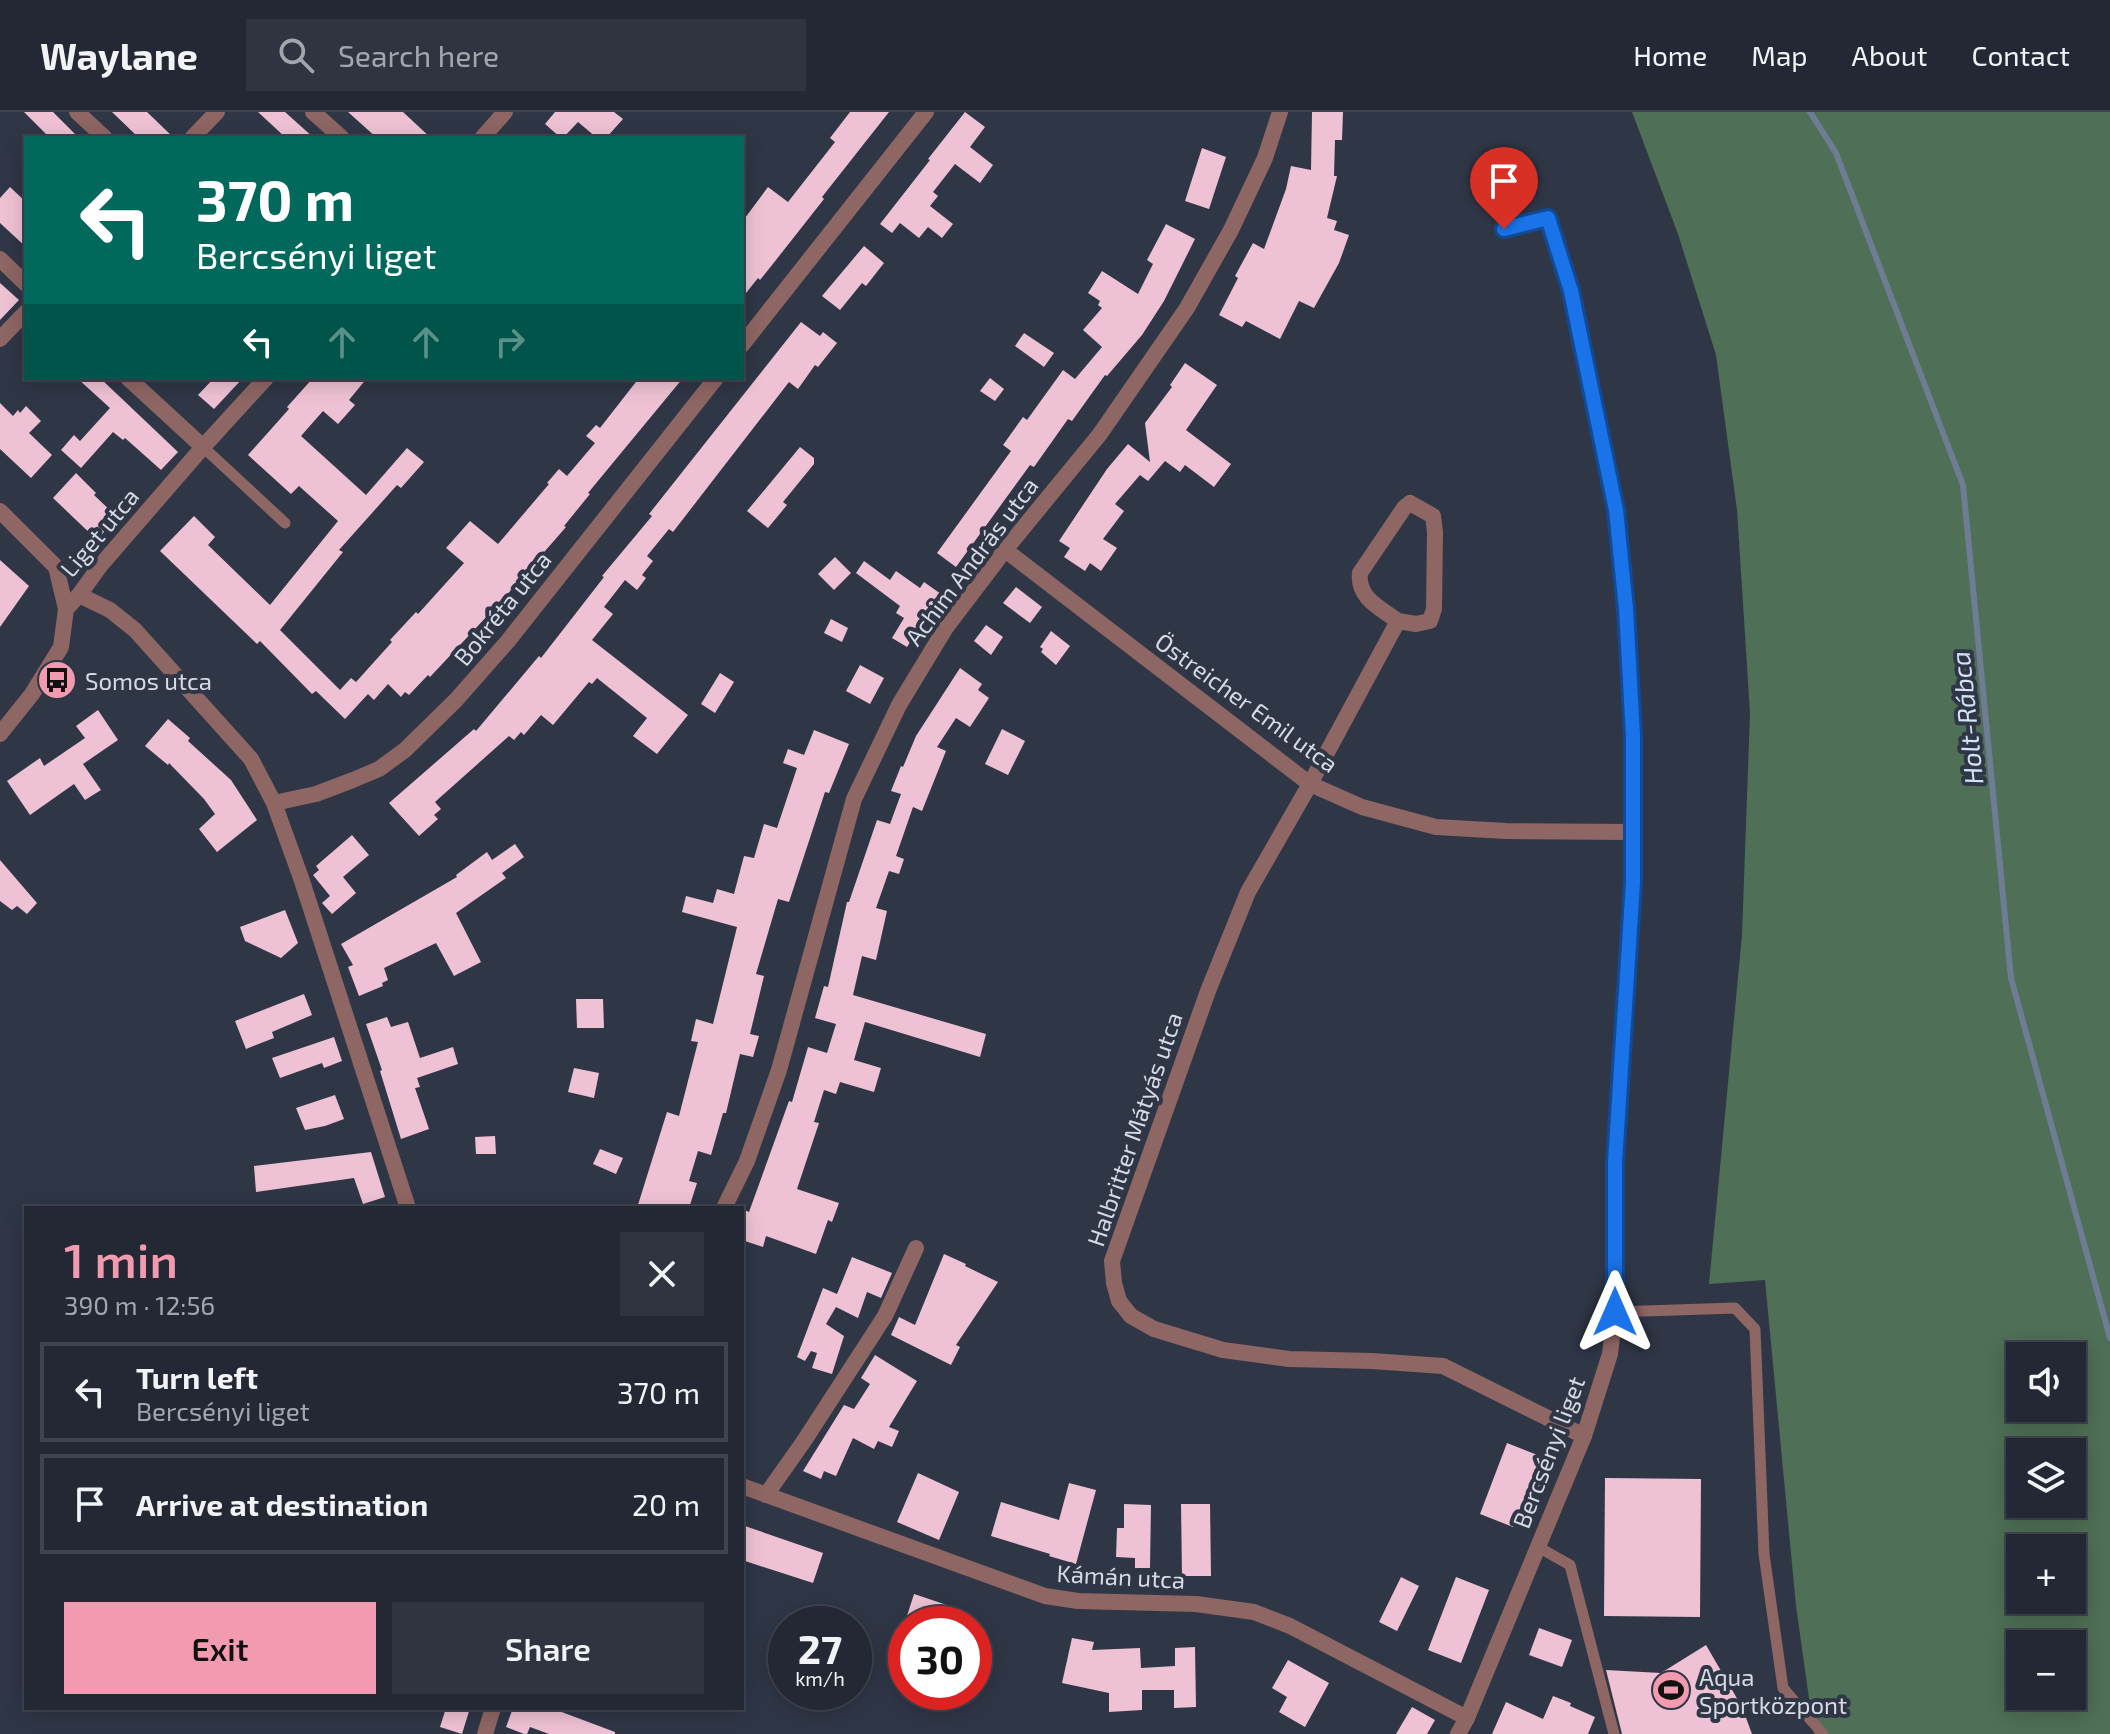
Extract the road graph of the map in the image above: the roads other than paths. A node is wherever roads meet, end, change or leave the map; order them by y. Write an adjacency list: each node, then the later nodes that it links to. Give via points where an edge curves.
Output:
1 (77, 112): 7 (street)
2 (217, 112): 8 (street)
3 (313, 112): 9 (street)
4 (505, 112): 10 (street)
5 (926, 112): 16 (street)
6 (1280, 112): 23 (street, Achim András utca, via 1231,230 1187,308 1100,434)
7 (103, 136)
8 (194, 136)
9 (340, 136)
10 (484, 136)
11 (1504, 229): 30 (street, Bercsényi liget, via 1548,218 1571,291 1616,510 1633,736)
12 (0, 259): 13 (street)
13 (24, 282)
14 (24, 314): 15 (street)
15 (0, 339)
16 (744, 342)
17 (130, 380): 20 (street)
18 (264, 380): 20 (street, Liget utca)
19 (714, 380): 29 (street, Bokréta utca, via 508,641 416,740 379,769 316,794)
20 (203, 447): 22 (lane); 24 (street, Liget utca)
21 (0, 511): 25 (street, via 56,567)
22 (285, 523)
23 (1005, 550): 28 (street, Östreicher Emil utca); 32 (street, Achim András utca, via 914,680 854,799 779,1070)
24 (79, 595): 25 (street, Liget utca); 29 (street, via 135,630 251,759)
25 (66, 609): 27 (street, Liget utca, via 61,647)
26 (1398, 621): 26 (street, via 1366,599 1360,573 1410,503 1433,516 1434,609 1430,621); 28 (street, Halbritter Mátyás utca)
27 (0, 734)
28 (1310, 784): 30 (street, Östreicher Emil utca, via 1362,807 1436,827); 35 (street, Halbritter Mátyás utca, via 1248,892 1208,991 1112,1261 1119,1301 1131,1316 1154,1329 1223,1350 1289,1359 1443,1366)
29 (274, 803): 31 (street)
30 (1632, 832): 34 (street, Bercsényi liget, via 1615,1162)
31 (407, 1206)
32 (725, 1206)
33 (916, 1248): 37 (street, via 885,1316)
34 (1615, 1312): 35 (street, Bercsényi liget, via 1610,1354); 44 (lane, via 1735,1308 1755,1329 1764,1554 1783,1688)
35 (1584, 1436): 38 (street, Bercsényi liget)
36 (744, 1487): 37 (street, Kámán utca)
37 (766, 1495): 40 (street, Kámán utca, via 1045,1596 1254,1612)
38 (1538, 1547): 40 (street, Bercsényi liget); 43 (lane, via 1570,1565)
39 (492, 1710): 41 (street)
40 (1467, 1718): 42 (street, Bercsényi liget)
41 (485, 1734)
42 (1458, 1734)
43 (1614, 1734)
44 (1823, 1734)

